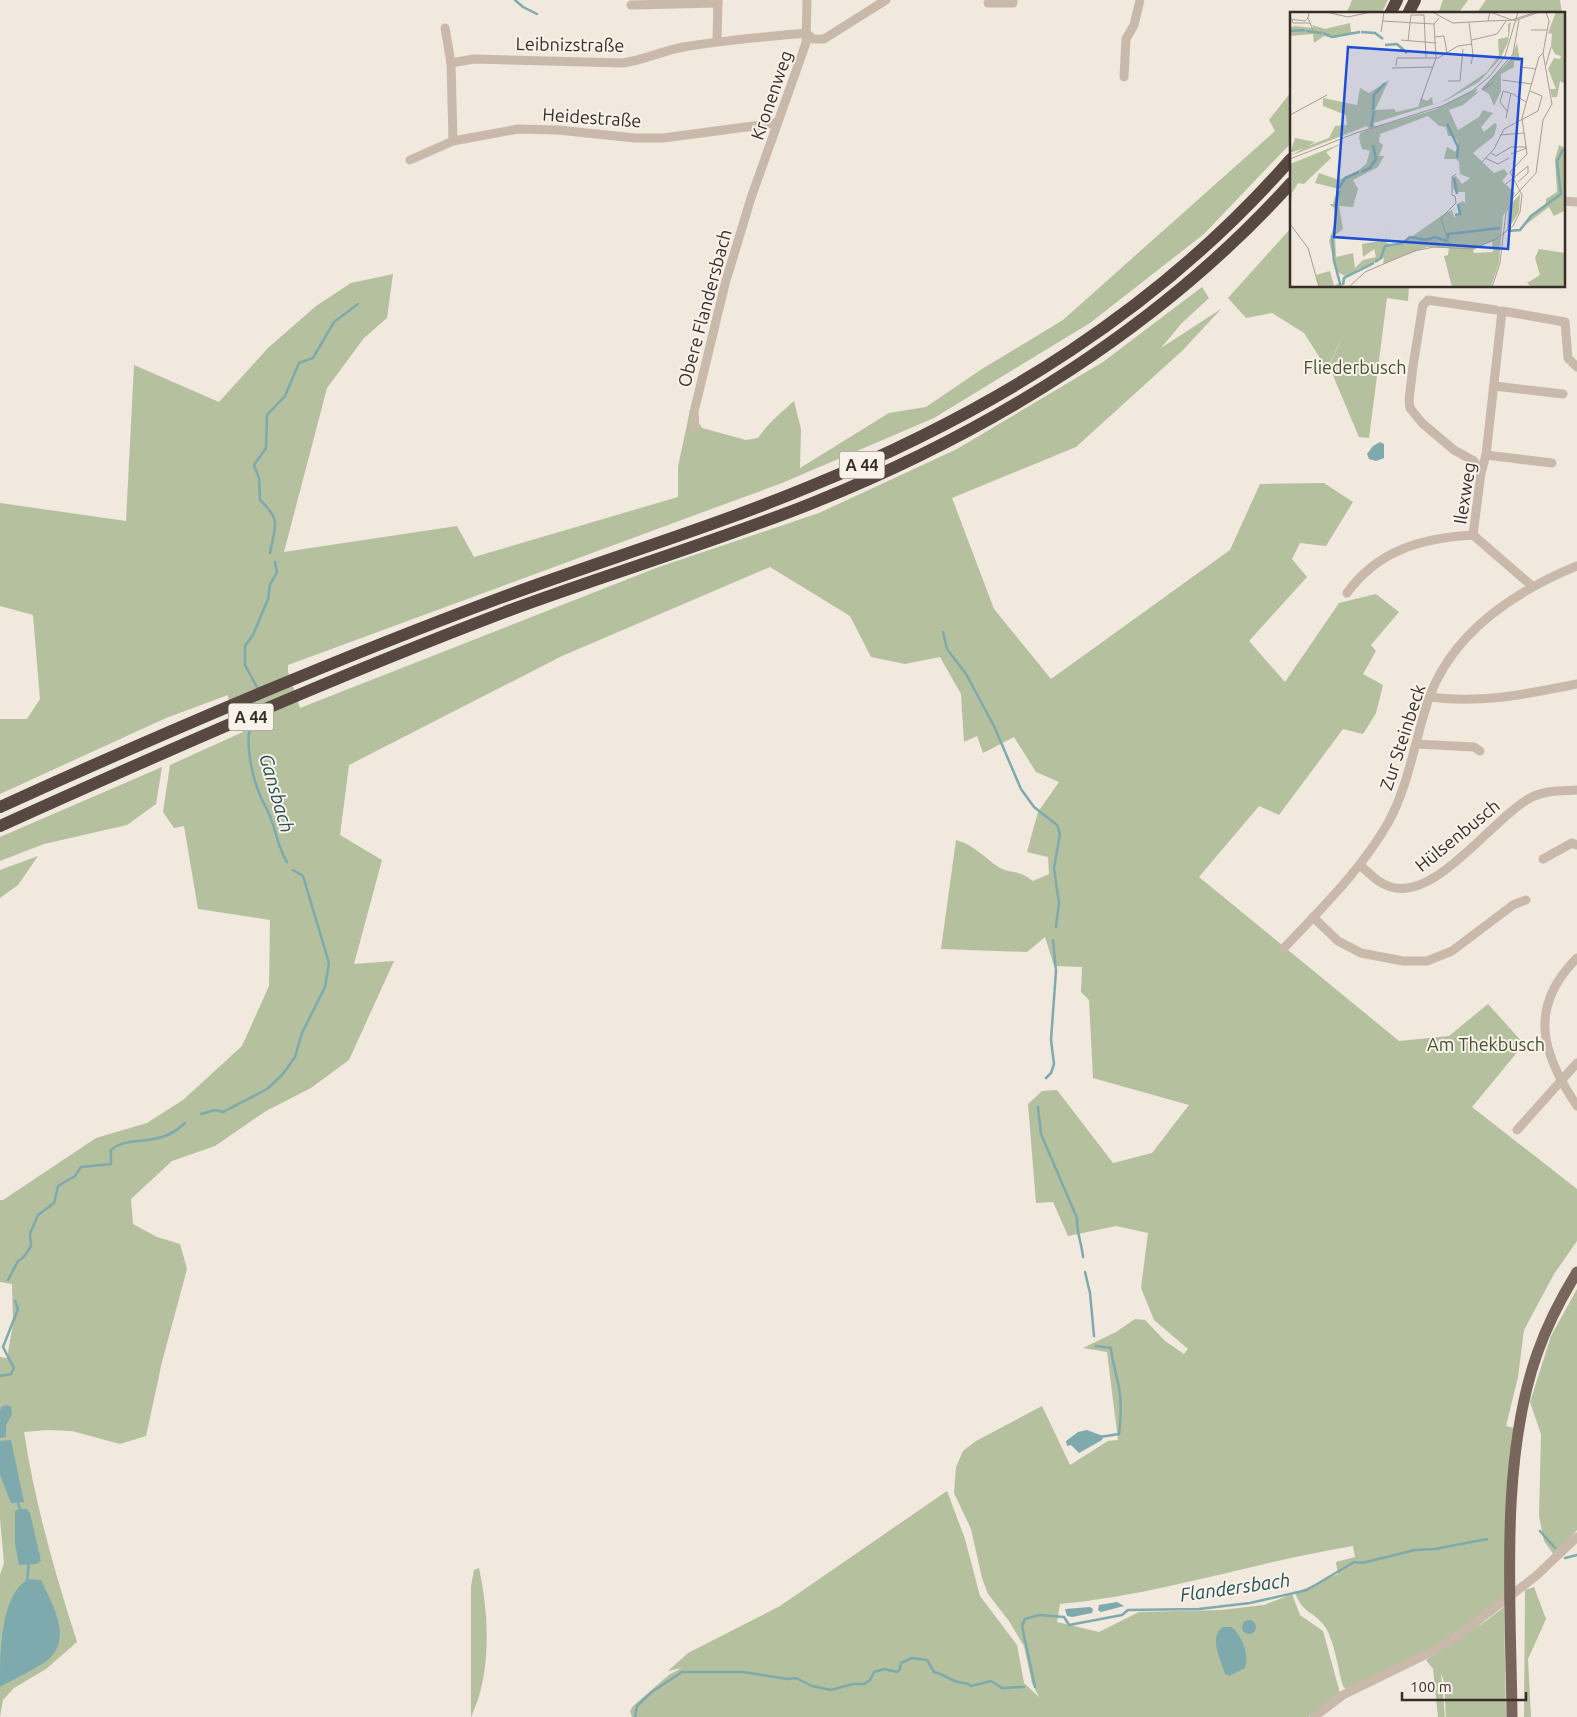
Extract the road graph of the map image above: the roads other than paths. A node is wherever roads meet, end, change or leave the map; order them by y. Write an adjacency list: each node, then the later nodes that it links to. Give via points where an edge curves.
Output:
1 (807, 0): 13 (street, Kronenweg)
2 (886, 0): 13 (street, Leibnizstraße, via 824,39 813,38)
3 (1013, 0): 8 (street)
4 (1140, 0): 16 (street, via 1134,26 1126,39)
5 (1398, 0): 10 (highway)
6 (1415, 0): 11 (highway)
7 (718, 2): 9 (street); 14 (street)
8 (988, 3)
9 (631, 5)
10 (1391, 12)
11 (1409, 12)
12 (445, 28): 15 (street)
13 (806, 33): 14 (street, Leibnizstraße); 17 (street, Kronenweg, via 806,43)
14 (717, 41): 15 (street, Leibnizstraße, via 623,63 474,60)
15 (451, 63): 18 (street)
16 (1124, 76)
17 (776, 124): 18 (street, Heidestraße, via 663,138 518,129); 22 (street, Kronenweg)
18 (453, 142): 19 (street, Heidestraße)
19 (410, 160)
20 (1290, 160): 42 (highway, A 44, via 1208,245 1093,336 1017,386 942,428 807,488 365,649 123,750)
21 (1290, 185): 43 (highway, A 44, via 1223,251 1148,316 1026,398 947,442 814,502 538,600 371,666)
22 (751, 198): 29 (street, Obere Flandersbach, via 725,284 694,412)
23 (1564, 201): 24 (street)
24 (1577, 202)
25 (1499, 310): 26 (street, via 1565,322 1568,358); 27 (street, Ilexweg); 32 (street, via 1428,300 1422,310 1409,400 1414,415 1454,450 1474,461)
26 (1577, 367)
27 (1494, 386): 28 (street); 30 (street, Ilexweg)
28 (1563, 394)
29 (695, 428)
30 (1486, 456): 31 (street, Ilexweg); 32 (street, Ilexweg)
31 (1552, 463)
32 (1481, 473): 33 (street, Ilexweg)
33 (1473, 535): 35 (street); 36 (street, via 1392,552 1359,575)
34 (1577, 566): 35 (street, Zur Steinbeck)
35 (1532, 586): 38 (street, Zur Steinbeck, via 1465,639 1450,657)
36 (1347, 593)
37 (1577, 684): 38 (street, via 1486,700 1455,701)
38 (1430, 697): 39 (street, Zur Steinbeck)
39 (1416, 744): 40 (street, via 1474,747); 46 (street, Zur Steinbeck, via 1397,804)
40 (1480, 751)
41 (1577, 790): 46 (street, Hülsenbusch, via 1544,792 1525,801 1466,853 1420,886 1410,889 1389,887)
42 (0, 807)
43 (0, 826)
44 (1577, 845): 45 (street, via 1572,843)
45 (1543, 859)
46 (1360, 865): 48 (street, Zur Steinbeck)
47 (1526, 900): 48 (street, via 1513,905 1452,951 1427,961 1403,961 1361,953 1338,941)
48 (1312, 917): 49 (street, Zur Steinbeck)
49 (1284, 948)
50 (1577, 958): 52 (street, via 1555,986 1544,1021 1548,1052)
51 (1577, 1063): 52 (street)
52 (1560, 1081): 53 (street); 54 (street)
53 (1577, 1106)
54 (1517, 1130)
55 (1577, 1272): 58 (main road, via 1546,1331 1528,1385 1517,1446 1511,1531)
56 (1577, 1537): 57 (street, via 1536,1576 1458,1636 1343,1695)
57 (1314, 1717)
58 (1512, 1717)

